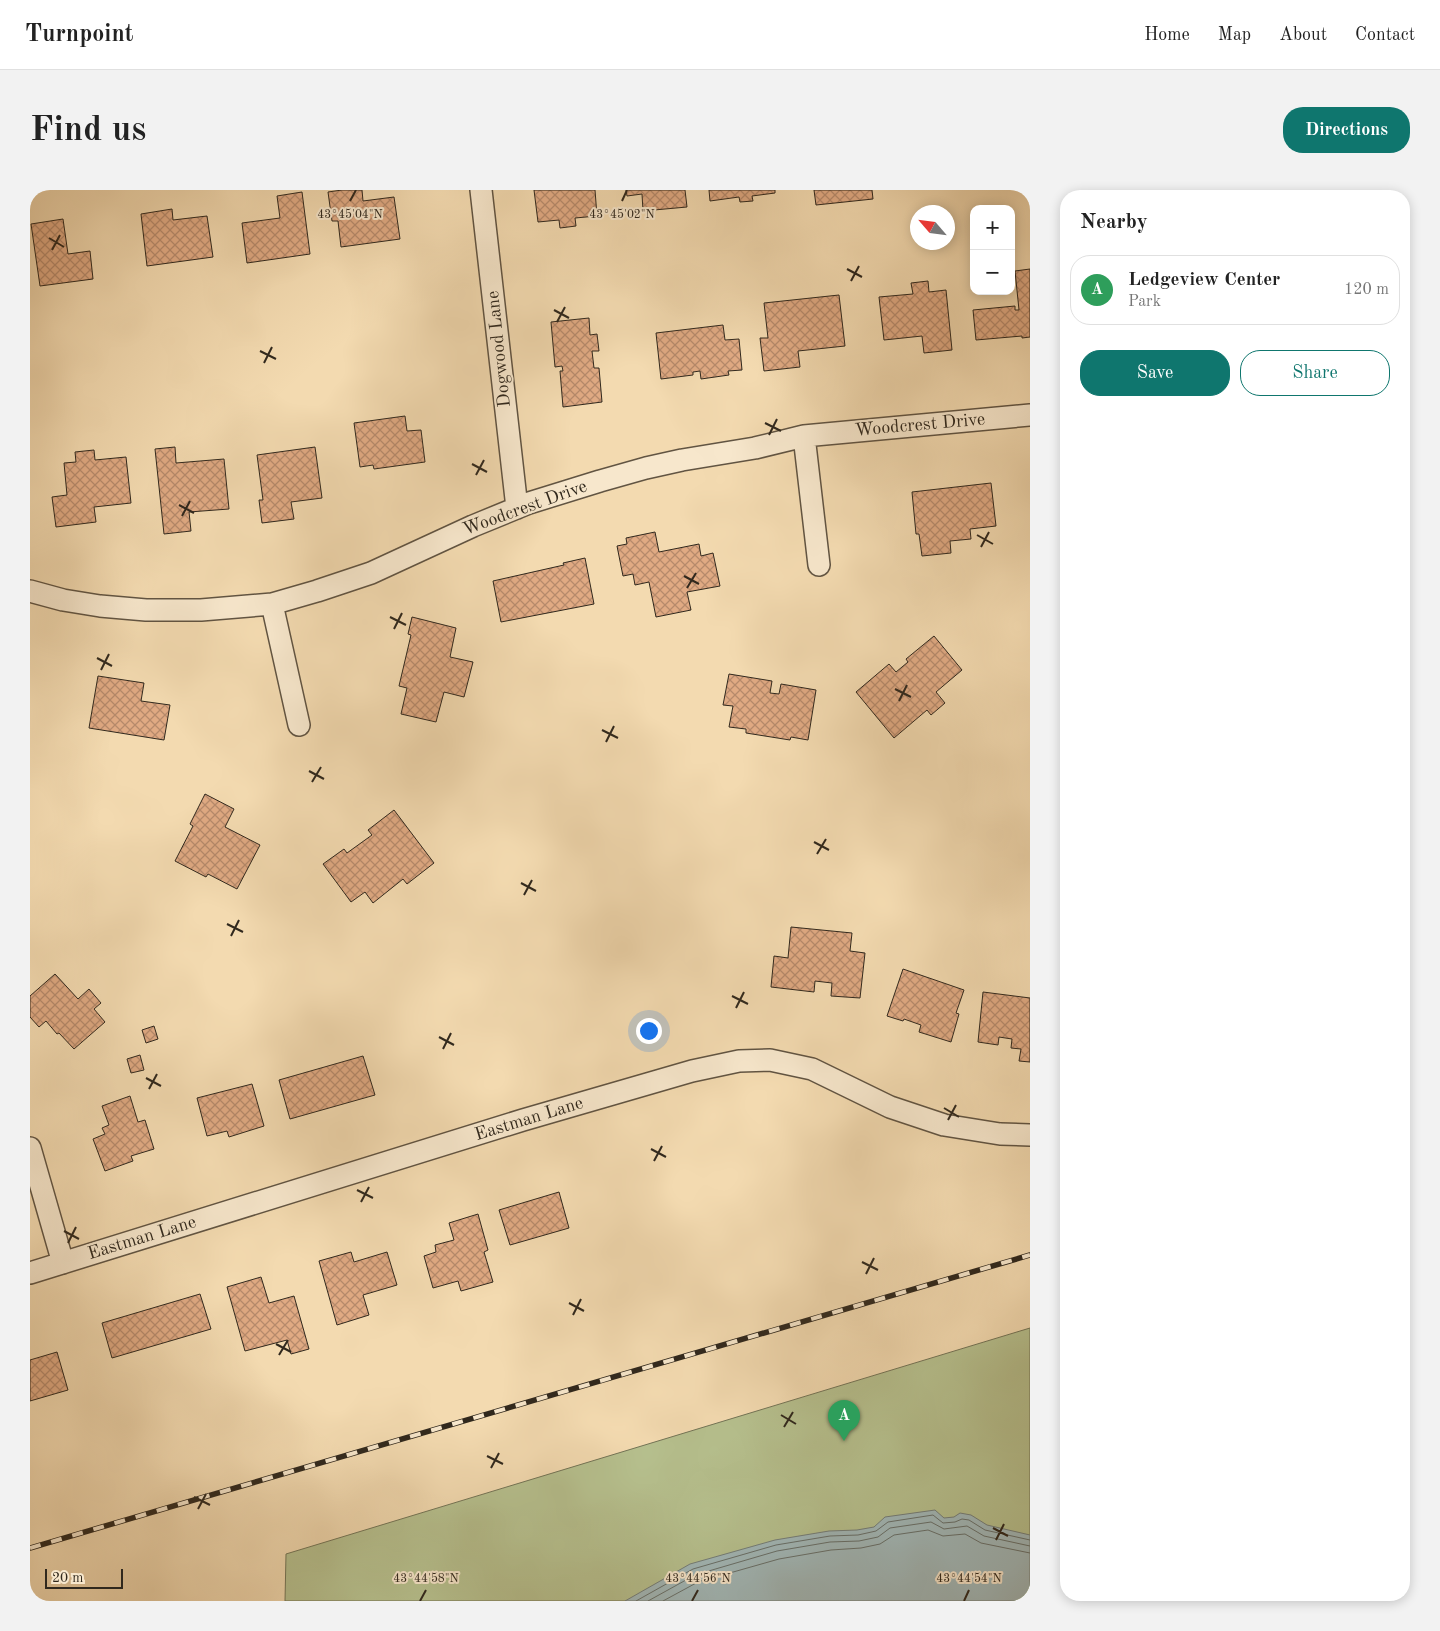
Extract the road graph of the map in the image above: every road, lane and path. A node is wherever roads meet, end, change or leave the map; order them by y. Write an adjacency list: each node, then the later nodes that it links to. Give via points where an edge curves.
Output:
1 (481, 190): 4 (street, Dogwood Lane)
2 (1030, 415): 3 (street, Woodcrest Drive)
3 (804, 436): 4 (street, Woodcrest Drive, via 646,468); 5 (street)
4 (517, 508): 7 (street, Woodcrest Drive, via 371,573)
5 (819, 565)
6 (30, 591): 7 (street, Woodcrest Drive, via 63,600 146,610 201,610)
7 (272, 604): 8 (street)
8 (300, 724)
9 (1030, 1135): 11 (street, Eastman Lane, via 944,1125 890,1107 812,1069 770,1060 739,1060 523,1120)
10 (30, 1148): 11 (street)
11 (63, 1263): 12 (street, Eastman Lane)
12 (30, 1273)

